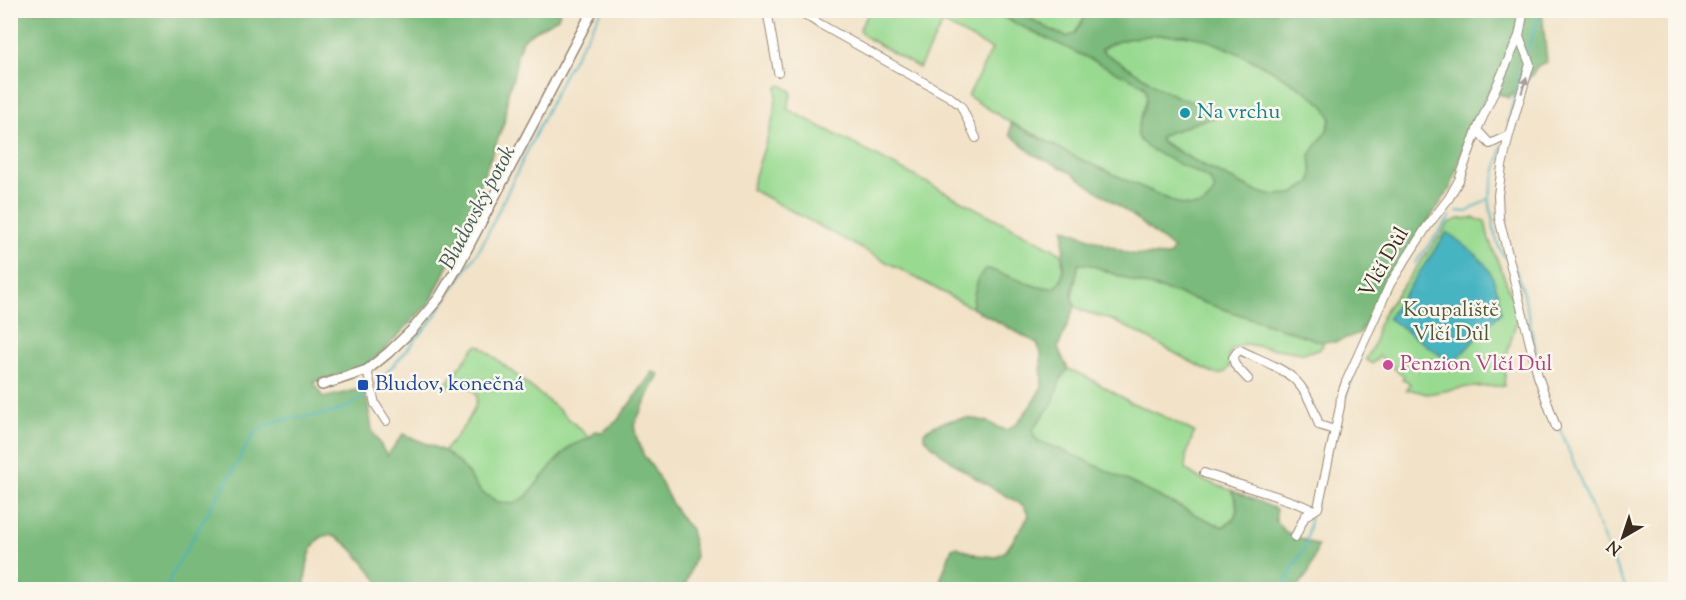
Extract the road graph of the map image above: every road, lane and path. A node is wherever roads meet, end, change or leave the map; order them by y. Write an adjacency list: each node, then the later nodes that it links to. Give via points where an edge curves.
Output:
1 (593, 10): 10 (street, via 439,298 412,330)
2 (767, 10): 6 (street)
3 (798, 10): 9 (street, via 950,97 961,106)
4 (1524, 10): 5 (street, Vlčí Důl)
5 (1519, 36): 7 (street, Vlčí Důl); 8 (street, one-way to 5, via 1530,64)
6 (778, 72)
7 (1477, 130): 8 (street, via 1490,144); 15 (street, Vlčí Důl, via 1449,198 1390,284 1344,389)
8 (1509, 135): 14 (street, via 1498,195 1499,218 1538,376)
9 (976, 138)
10 (368, 370): 12 (street); 13 (street, via 375,404)
11 (1248, 379): 15 (street, via 1233,358 1240,350 1295,380 1314,409 1319,425)
12 (322, 385)
13 (386, 421)
14 (1556, 427)
15 (1334, 430): 17 (street, Vlčí Důl, via 1318,508)
16 (1204, 473): 17 (street)
17 (1314, 510): 18 (street, Vlčí Důl, via 1305,516)
18 (1295, 537)

